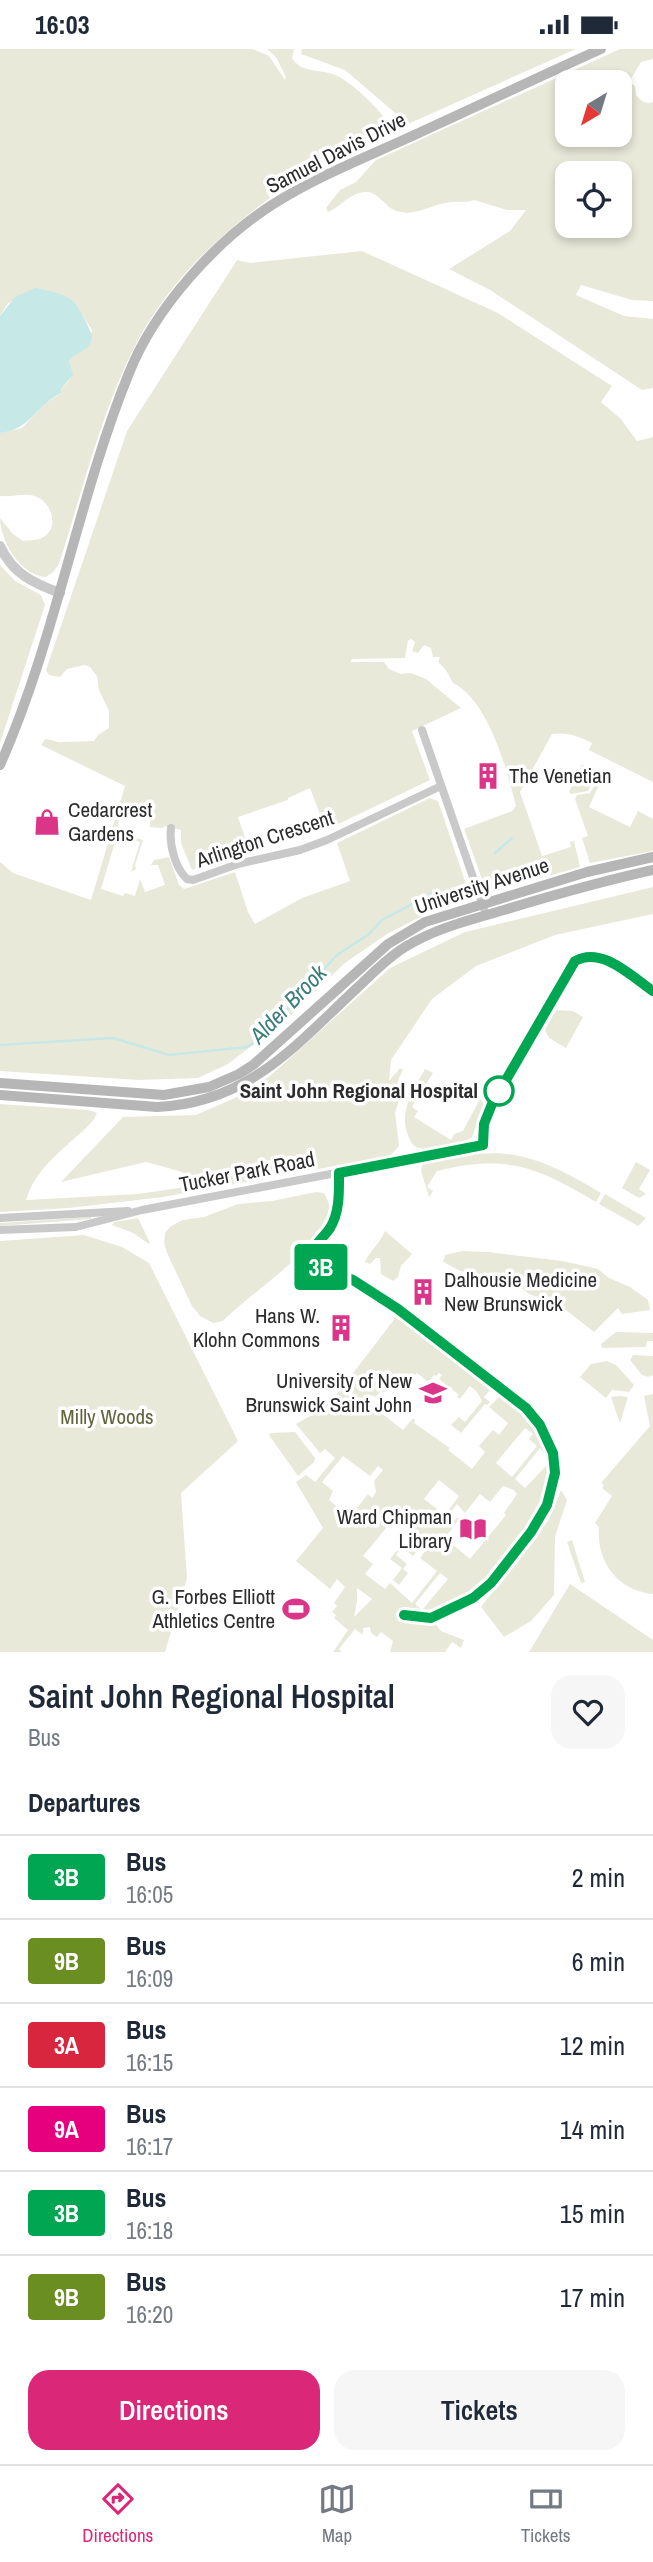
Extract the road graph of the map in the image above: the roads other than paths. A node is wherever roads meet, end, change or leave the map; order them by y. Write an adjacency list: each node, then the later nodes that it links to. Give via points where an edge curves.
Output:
1 (601, 49): 3 (main road, Samuel Davis Drive, via 292,194 248,223 208,259 154,327 130,370)
2 (0, 547): 3 (street, via 17,572)
3 (60, 593): 5 (main road, Samuel Davis Drive)
4 (422, 730): 6 (street)
5 (0, 765)
6 (442, 786): 7 (street, Arlington Crescent, via 327,840 193,880 182,873); 10 (street)
7 (171, 828)
8 (653, 857): 10 (main road, University Avenue)
9 (653, 870): 11 (main road, University Avenue)
10 (482, 904): 11 (street); 12 (main road, University Avenue, via 425,922 400,936 264,1056 209,1087 156,1095)
11 (486, 915): 13 (main road, University Avenue, via 430,933 402,949 268,1069 210,1098 157,1107)
12 (0, 1083)
13 (0, 1095)
14 (483, 1145): 15 (street, Tucker Park Road)
15 (142, 1210): 16 (street, Tucker Park Road); 17 (street, Tucker Park Road, via 76,1227)
16 (0, 1218)
17 (0, 1230)

